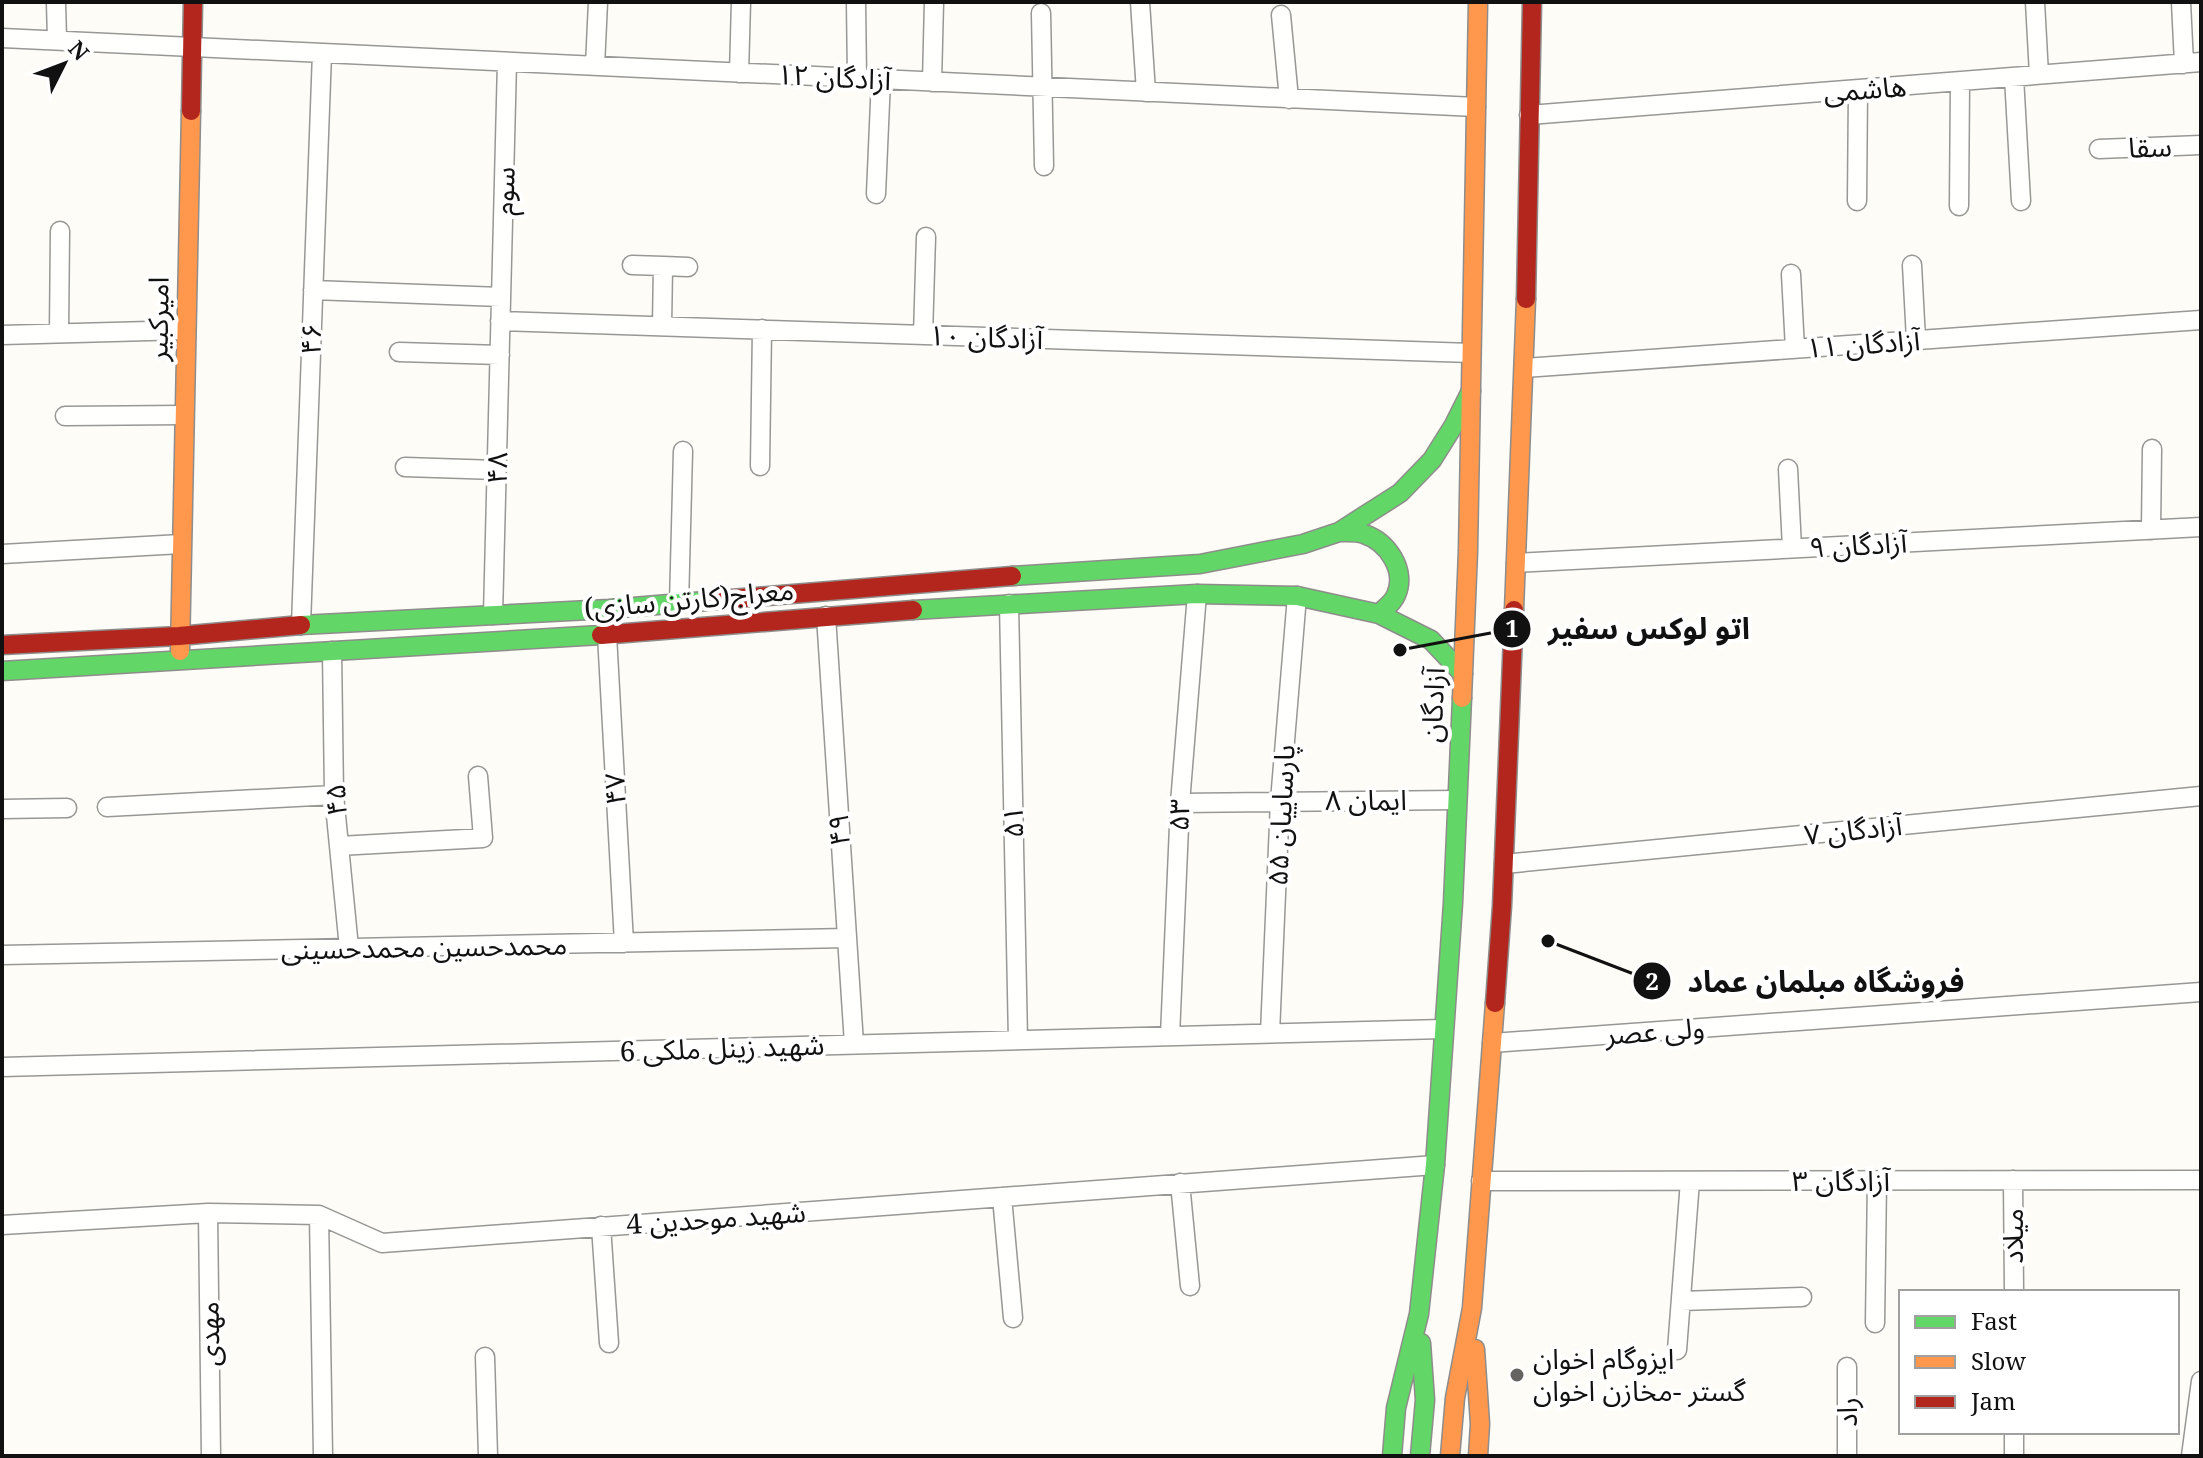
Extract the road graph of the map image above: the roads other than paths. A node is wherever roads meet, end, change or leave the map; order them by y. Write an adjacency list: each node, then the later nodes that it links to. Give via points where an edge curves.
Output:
1 (56, 2): 15 (street)
2 (193, 2): 16 (street, امیرکبیر)
3 (598, 2): 20 (street)
4 (741, 2): 21 (street)
5 (856, 2): 24 (street)
6 (934, 2): 26 (street)
7 (1140, 2): 30 (street)
8 (1478, 2): 32 (street, آزادگان)
9 (1532, 2): 33 (street)
10 (2035, 2): 22 (street)
11 (2181, 2): 19 (street)
12 (1041, 13): 28 (street)
13 (1281, 15): 31 (street)
14 (2, 38): 15 (street, ۱۲ آزادگان)
15 (57, 40): 16 (street, ۱۲ آزادگان)
16 (193, 47): 17 (street, ۱۲ آزادگان); 54 (street, امیرکبیر)
17 (322, 53): 18 (street, ۱۲ آزادگان); 48 (street, ۴۶)
18 (507, 62): 20 (street, ۱۲ آزادگان); 49 (street, سوم)
19 (2192, 63): 22 (street, هاشمی)
20 (595, 66): 21 (street, ۱۲ آزادگان)
21 (739, 73): 24 (street, ۱۲ آزادگان)
22 (2039, 75): 23 (street, هاشمی)
23 (2014, 77): 27 (street, هاشمی); 39 (street)
24 (857, 78): 25 (street, ۱۲ آزادگان)
25 (881, 79): 26 (street, ۱۲ آزادگان); 37 (street)
26 (932, 82): 28 (street, ۱۲ آزادگان)
27 (1960, 82): 29 (street, هاشمی); 40 (street)
28 (1041, 87): 30 (street, ۱۲ آزادگان); 36 (street)
29 (1858, 90): 33 (street, هاشمی); 38 (street)
30 (1146, 92): 31 (street, ۱۲ آزادگان)
31 (1289, 99): 32 (street, ۱۲ آزادگان)
32 (1476, 107): 61 (street, آزادگان)
33 (1529, 115): 63 (street)
34 (2201, 145): 35 (street, سقا)
35 (2099, 149)
36 (1044, 166)
37 (876, 194)
38 (1857, 201)
39 (2021, 201)
40 (1959, 206)
41 (60, 231): 55 (street)
42 (926, 237): 57 (street)
43 (632, 265): 45 (street)
44 (1912, 265): 58 (street)
45 (663, 266): 46 (street); 52 (street)
46 (688, 267)
47 (1791, 274): 59 (street)
48 (313, 290): 49 (street); 87 (street, ۴۶)
49 (501, 297): 51 (street, سوم)
50 (2201, 320): 58 (street, ۱۱ آزادگان)
51 (500, 321): 52 (street, ۱۰ آزادگان); 62 (street, ۴۸)
52 (662, 326): 53 (street, ۱۰ آزادگان)
53 (762, 329): 57 (street, ۱۰ آزادگان); 69 (street)
54 (186, 330): 55 (street); 65 (street, امیرکبیر)
55 (59, 333): 56 (street)
56 (2, 335)
57 (923, 335): 61 (street, ۱۰ آزادگان)
58 (1916, 340): 59 (street, ۱۱ آزادگان)
59 (1795, 349): 63 (street, ۱۱ آزادگان)
60 (399, 352): 62 (street)
61 (1471, 353): 64 (street, آزادگان)
62 (500, 355): 72 (street, ۴۸)
63 (1524, 368): 79 (street)
64 (1471, 391): 75 (street, via 1432,460 1400,493); 94 (street, آزادگان)
65 (184, 415): 66 (street); 76 (street, امیرکبیر)
66 (65, 416)
67 (2152, 449): 74 (street)
68 (683, 451): 82 (street)
69 (760, 466)
70 (405, 467): 72 (street)
71 (1788, 469): 77 (street)
72 (497, 470): 85 (street, ۴۸)
73 (2201, 527): 74 (street, ۹ آزادگان)
74 (2151, 530): 77 (street, ۹ آزادگان)
75 (1339, 532): 82 (street, معراج(کارتن سازی), via 1200,564); 84 (street, via 1379,540 1393,556 1399,576 1396,596)
76 (181, 544): 78 (street); 89 (street, امیرکبیر)
77 (1792, 548): 79 (street, ۹ آزادگان)
78 (2, 554)
79 (1516, 563): 105 (street)
80 (1197, 594): 81 (street, معراج(کارتن سازی)); 83 (street, معراج(کارتن سازی)); 100 (street, ۵۳)
81 (1297, 596): 84 (street, معراج(کارتن سازی)); 99 (street, پارساییان ۵۵)
82 (679, 604): 85 (street, معراج(کارتن سازی))
83 (1009, 604): 86 (street, معراج(کارتن سازی)); 114 (street, ۵۱)
84 (1379, 614): 94 (street, معراج(کارتن سازی), via 1431,640)
85 (493, 615): 87 (street, معراج(کارتن سازی))
86 (826, 616): 88 (street, معراج(کارتن سازی)); 106 (street, ۴۹)
87 (301, 625): 89 (street, معراج(کارتن سازی))
88 (607, 635): 91 (street, معراج(کارتن سازی)); 107 (street, ۴۷)
89 (179, 636): 90 (street, معراج(کارتن سازی)); 92 (street, امیرکبیر)
90 (2, 645)
91 (332, 651): 92 (street, معراج(کارتن سازی)); 96 (street, ۴۵)
92 (180, 661): 93 (street, معراج(کارتن سازی))
93 (2, 671)
94 (1463, 674): 98 (street, آزادگان)
95 (478, 776): 104 (street, via 483,838)
96 (334, 795): 101 (street); 104 (street, ۴۵)
97 (2201, 796): 105 (street, ۷ آزادگان)
98 (1457, 800): 99 (street, ۸ ایمان); 111 (street, آزادگان)
99 (1280, 801): 100 (street, ۸ ایمان); 112 (street, پارساییان ۵۵)
100 (1180, 803): 113 (street, ۵۳)
101 (107, 807)
102 (67, 808): 103 (street)
103 (2, 809)
104 (339, 846): 108 (street, ۴۵)
105 (1504, 864): 115 (street)
106 (846, 938): 107 (street, محمدحسین محمدحسینی); 116 (street, ۴۹)
107 (624, 943): 108 (street, محمدحسین محمدحسینی)
108 (349, 948): 109 (street, محمدحسین محمدحسینی)
109 (2, 955)
110 (2201, 992): 115 (street, ولی عصر)
111 (1443, 1029): 112 (street, 6 شهید زینل ملکی); 118 (street, آزادگان)
112 (1270, 1033): 113 (street, 6 شهید زینل ملکی)
113 (1170, 1036): 114 (street, 6 شهید زینل ملکی)
114 (1018, 1040): 116 (street, 6 شهید زینل ملکی)
115 (1492, 1043): 121 (street)
116 (854, 1044): 117 (street, 6 شهید زینل ملکی)
117 (2, 1067)
118 (1435, 1165): 124 (street, 4 شهید موحدین); 135 (street, آزادگان)
119 (2013, 1180): 120 (street, ۳ آزادگان); 123 (street, ۳ آزادگان); 131 (street, میلاد)
120 (2201, 1180)
121 (1481, 1181): 122 (street, ۳ آزادگان); 134 (street)
122 (1690, 1181): 123 (street, ۳ آزادگان); 133 (street)
123 (1877, 1181): 137 (street)
124 (1180, 1183): 125 (street, 4 شهید موحدین); 130 (street)
125 (1002, 1197): 129 (street, 4 شهید موحدین); 136 (street)
126 (208, 1213): 127 (street, 4 شهید موحدین); 128 (street, 4 شهید موحدین); 144 (street, مهدی)
127 (319, 1215): 129 (street, 4 شهید موحدین, via 382,1243); 145 (street)
128 (2, 1225)
129 (601, 1226): 138 (street)
130 (1190, 1286)
131 (2014, 1290)
132 (1802, 1297): 133 (street)
133 (1681, 1301): 139 (street)
134 (1472, 1308): 149 (street); 150 (street)
135 (1419, 1314): 147 (street, via 1396,1408); 148 (street, via 1425,1400)
136 (1013, 1318)
137 (1875, 1323)
138 (609, 1343)
139 (1677, 1350)
140 (485, 1357): 146 (street)
141 (1847, 1367): 151 (street, راد)
142 (2201, 1381): 153 (street)
143 (2014, 1434): 152 (street)
144 (211, 1456)
145 (323, 1456)
146 (488, 1456)
147 (1392, 1456)
148 (1420, 1456)
149 (1450, 1456)
150 (1478, 1456)
151 (1847, 1456)
152 (2014, 1456)
153 (2191, 1456)

